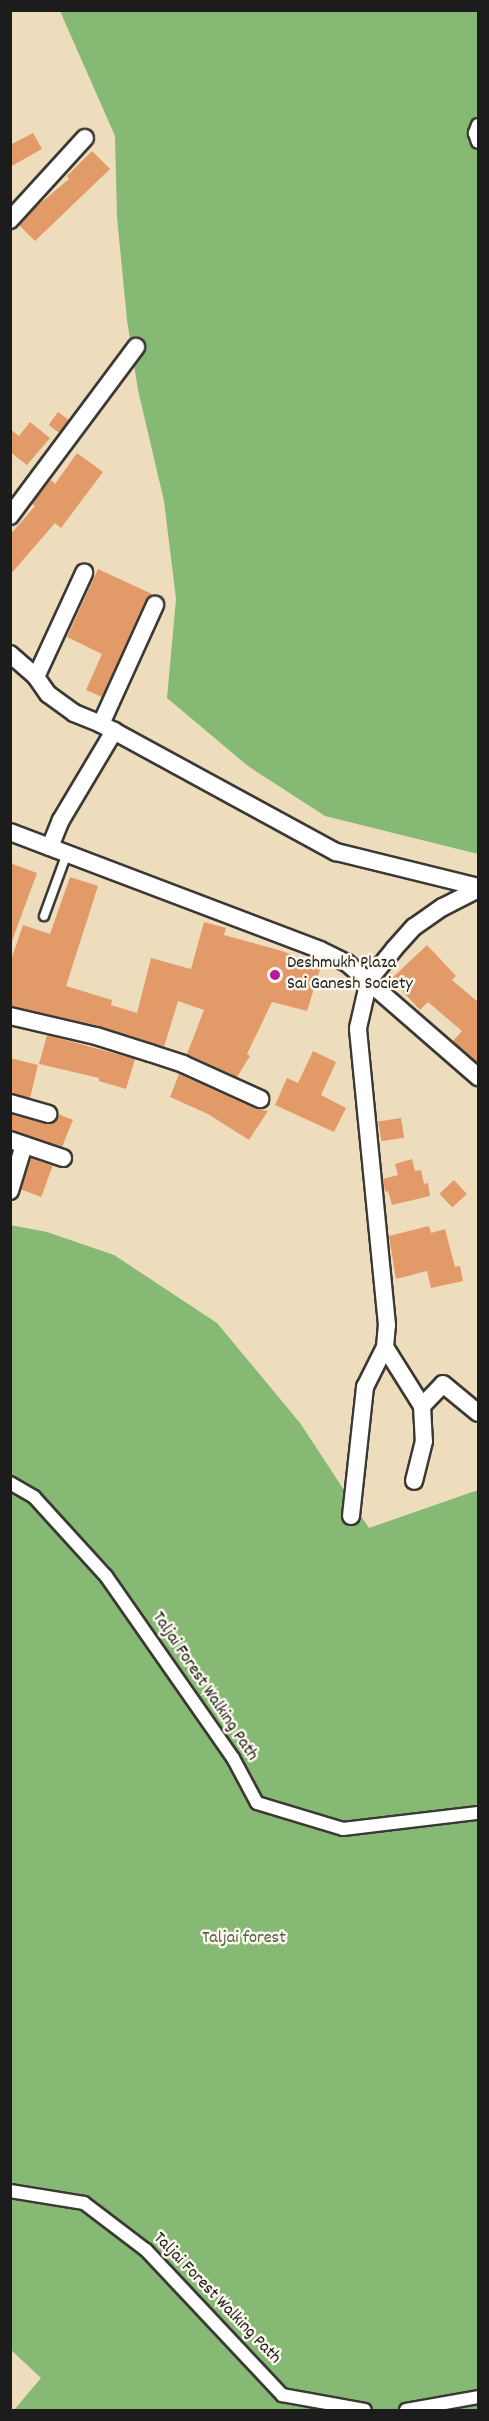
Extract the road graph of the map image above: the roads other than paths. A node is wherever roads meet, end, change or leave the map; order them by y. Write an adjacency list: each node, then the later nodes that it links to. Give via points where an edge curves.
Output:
1 (478, 125): 3 (street)
2 (85, 138): 4 (street)
3 (478, 142)
4 (10, 220)
5 (136, 347): 6 (street)
6 (10, 516)
7 (84, 573): 10 (street)
8 (155, 605): 11 (street)
9 (10, 654): 10 (street)
10 (36, 677): 11 (street, via 48,694 74,713)
11 (107, 728): 13 (street); 15 (street, via 336,852)
12 (10, 832): 13 (street)
13 (55, 834): 14 (street)
14 (67, 853): 16 (lane); 17 (street, via 320,950 347,963)
15 (478, 888): 17 (street, via 414,927)
16 (44, 916)
17 (369, 980): 19 (street); 26 (street, via 358,1028 387,1325)
18 (10, 1016): 20 (street, via 150,1053)
19 (478, 1077)
20 (260, 1099)
21 (10, 1103): 22 (street)
22 (48, 1114)
23 (17, 1142): 24 (street); 25 (street)
24 (63, 1158)
25 (10, 1191)
26 (385, 1347): 27 (street); 31 (street, via 365,1387)
27 (422, 1406): 28 (street, via 443,1384); 29 (street, via 424,1441)
28 (478, 1413)
29 (414, 1481)
30 (10, 1483): 32 (street, Taljai Forest Walking Path, via 34,1497 106,1576 233,1758 257,1803 343,1829)
31 (351, 1516)
32 (478, 1813)
33 (10, 2191): 35 (street, Taljai Forest Walking Path, via 84,2203 146,2250 282,2395)
34 (478, 2397): 36 (street)
35 (365, 2410)
36 (405, 2410)

